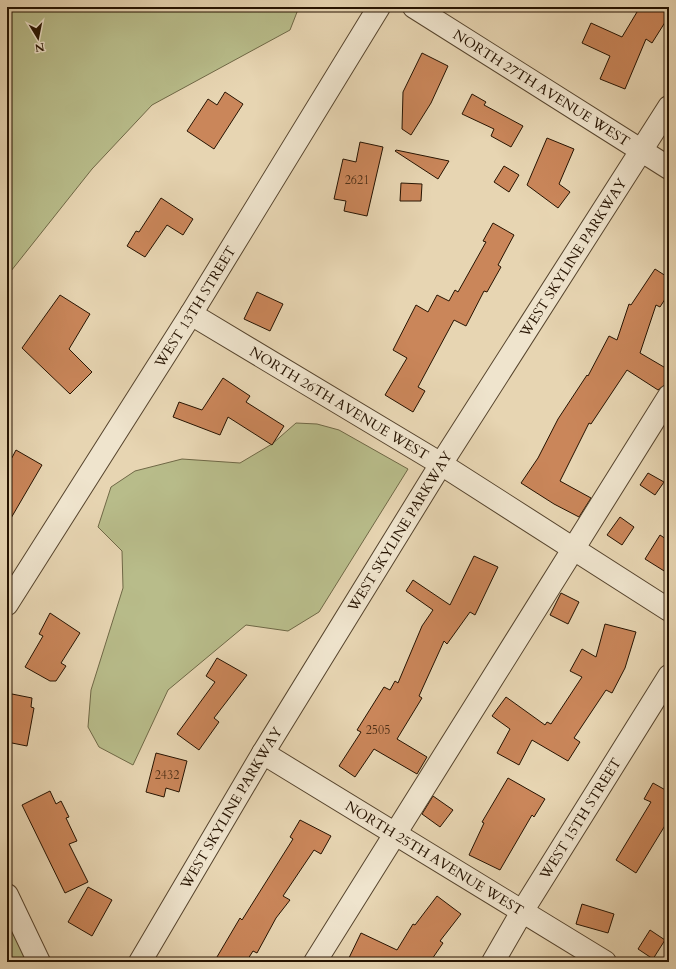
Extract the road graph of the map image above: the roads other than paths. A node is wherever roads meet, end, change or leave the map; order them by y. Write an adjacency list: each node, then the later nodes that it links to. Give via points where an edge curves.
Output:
1 (380, 7): 6 (street, WEST 13TH STREET)
2 (414, 7): 4 (street, NORTH 27TH AVENUE WEST)
3 (669, 107): 4 (street, WEST SKYLINE PARKWAY)
4 (641, 152): 5 (street, NORTH 27TH AVENUE WEST); 8 (street, WEST SKYLINE PARKWAY)
5 (669, 168)
6 (191, 314): 8 (street, NORTH 26TH AVENUE WEST); 10 (street, WEST 13TH STREET)
7 (669, 396): 9 (street)
8 (441, 464): 9 (street, NORTH 26TH AVENUE WEST); 13 (street, WEST SKYLINE PARKWAY)
9 (574, 550): 11 (street, NORTH 26TH AVENUE WEST); 14 (street)
10 (7, 604)
11 (669, 610)
12 (669, 676): 16 (street, WEST 15TH STREET)
13 (264, 753): 14 (street, NORTH 25TH AVENUE WEST); 18 (street, WEST SKYLINE PARKWAY)
14 (394, 834): 16 (street, NORTH 25TH AVENUE WEST); 19 (street)
15 (7, 895): 17 (street)
16 (523, 910): 20 (street, WEST 15TH STREET); 21 (street, NORTH 25TH AVENUE WEST)
17 (39, 962)
18 (140, 962)
19 (315, 962)
20 (493, 962)
21 (605, 962)

